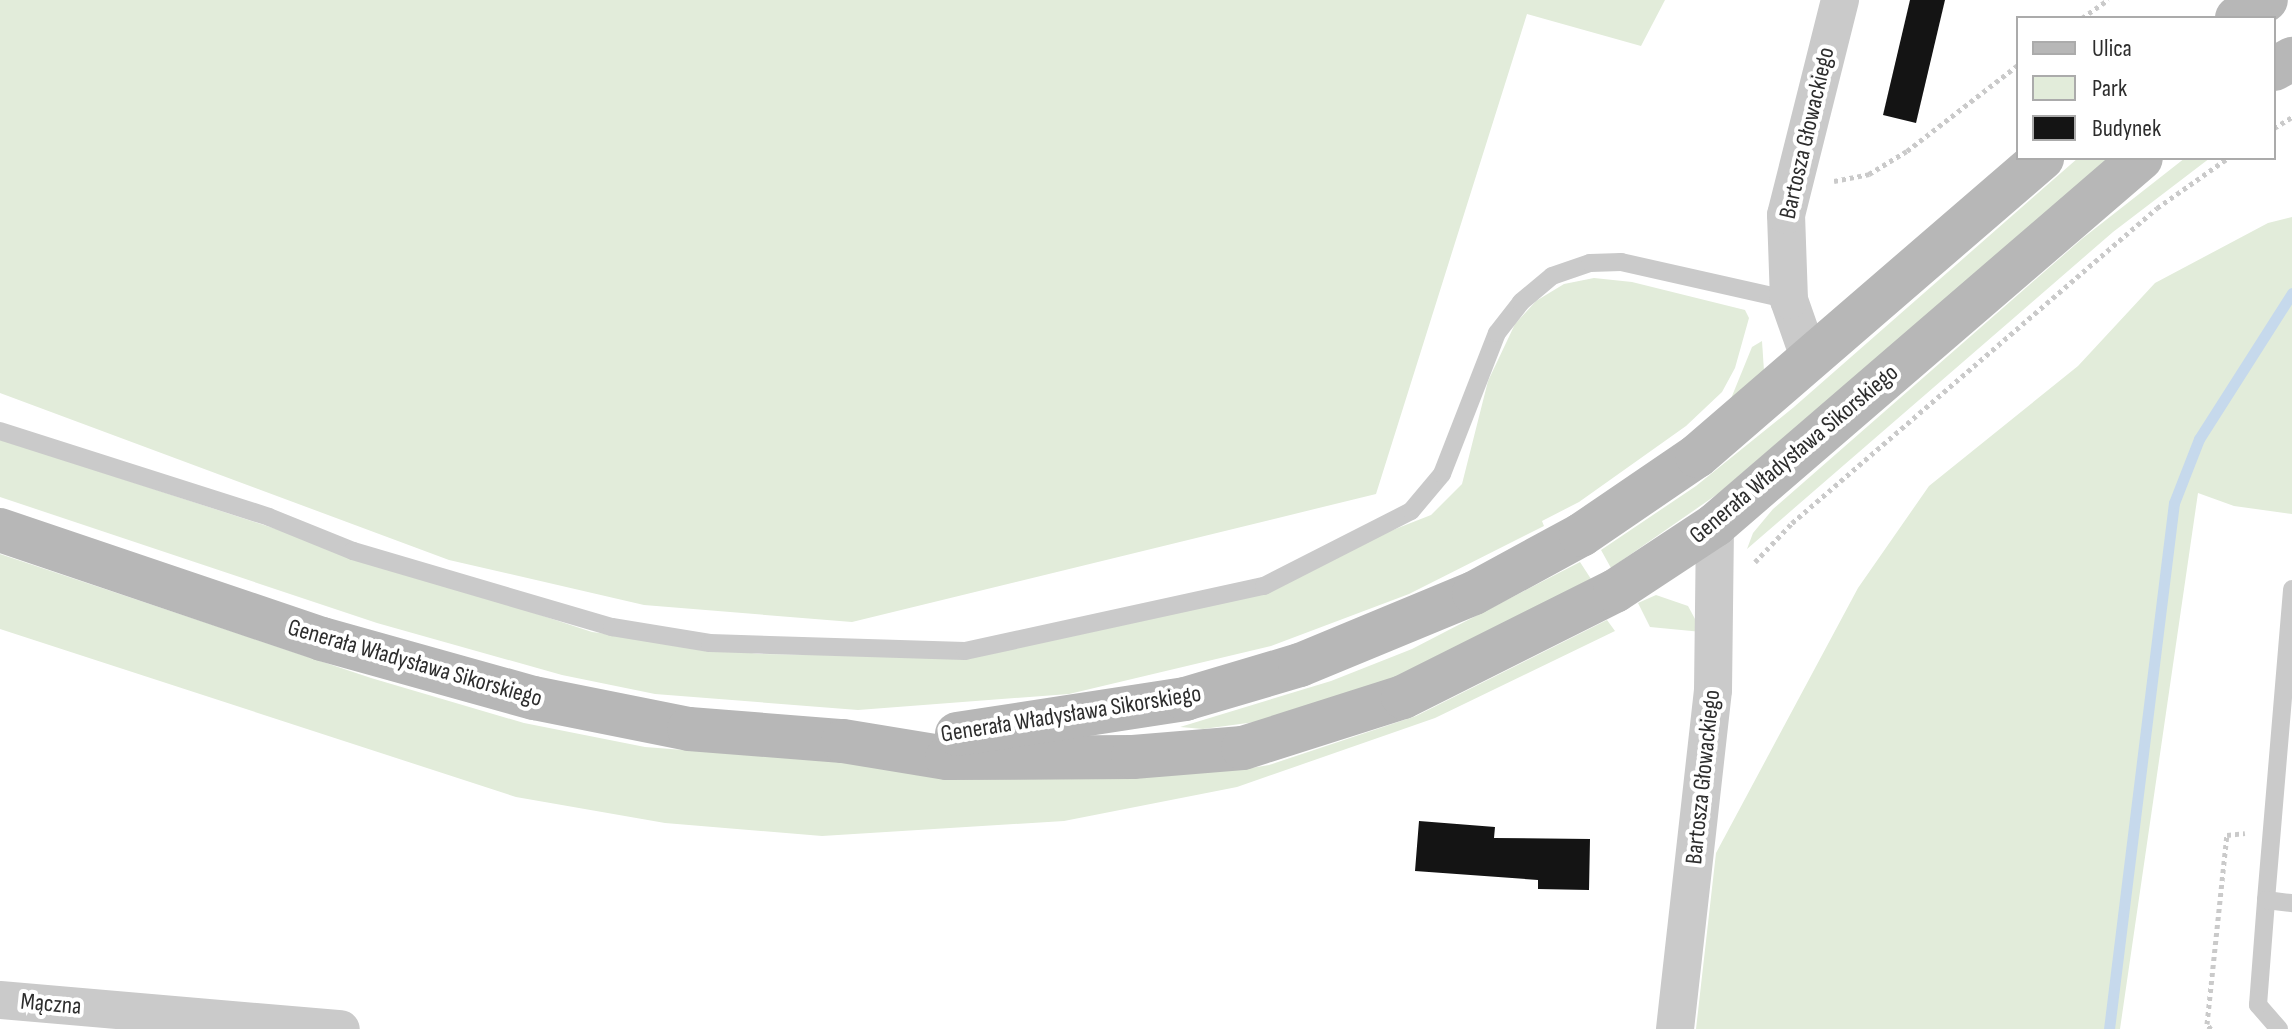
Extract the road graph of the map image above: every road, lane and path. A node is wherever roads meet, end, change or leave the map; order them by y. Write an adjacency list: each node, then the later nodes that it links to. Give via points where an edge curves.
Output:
1 (1840, 0): 10 (street, Bartosza Głowackiego)
2 (2108, 0): 4 (path)
3 (2266, 0): 5 (main road)
4 (2085, 16)
5 (2240, 16)
6 (2016, 67): 10 (path, via 1869,174 1829,182)
7 (2040, 160): 12 (main road, Generała Władysława Sikorskiego)
8 (2139, 160): 14 (main road, Generała Władysława Sikorskiego)
9 (2225, 160): 16 (path, via 2157,208 1792,523 1757,556)
10 (1793, 178): 11 (street, Bartosza Głowackiego, via 1786,215)
11 (1789, 300): 12 (street, Bartosza Głowackiego); 13 (lane, via 1621,262 1590,263 1552,276 1521,302 1497,333 1442,474 1411,511 1264,586 965,651 710,643 612,627 353,551 190,490)
12 (1810, 360): 18 (main road, Generała Władysława Sikorskiego, via 1625,508 1400,628 1185,699 1007,728)
13 (0, 431)
14 (1715, 525): 18 (main road, Generała Władysława Sikorskiego, via 1615,591 1492,656 1403,697 1243,748 1133,757 947,758); 24 (street, Bartosza Głowackiego, via 1713,690)
15 (0, 530): 18 (main road, Generała Władysława Sikorskiego, via 322,639 534,698 689,729)
16 (1753, 572)
17 (2292, 589): 19 (lane)
18 (843, 741)
19 (2271, 830): 20 (lane); 25 (path, via 2227,835 2207,1024)
20 (2266, 900): 21 (lane); 26 (lane, via 2258,1005)
21 (2292, 903)
22 (0, 1000): 23 (street, Mączna)
23 (341, 1029)
24 (1675, 1029)
25 (2211, 1029)
26 (2279, 1029)

